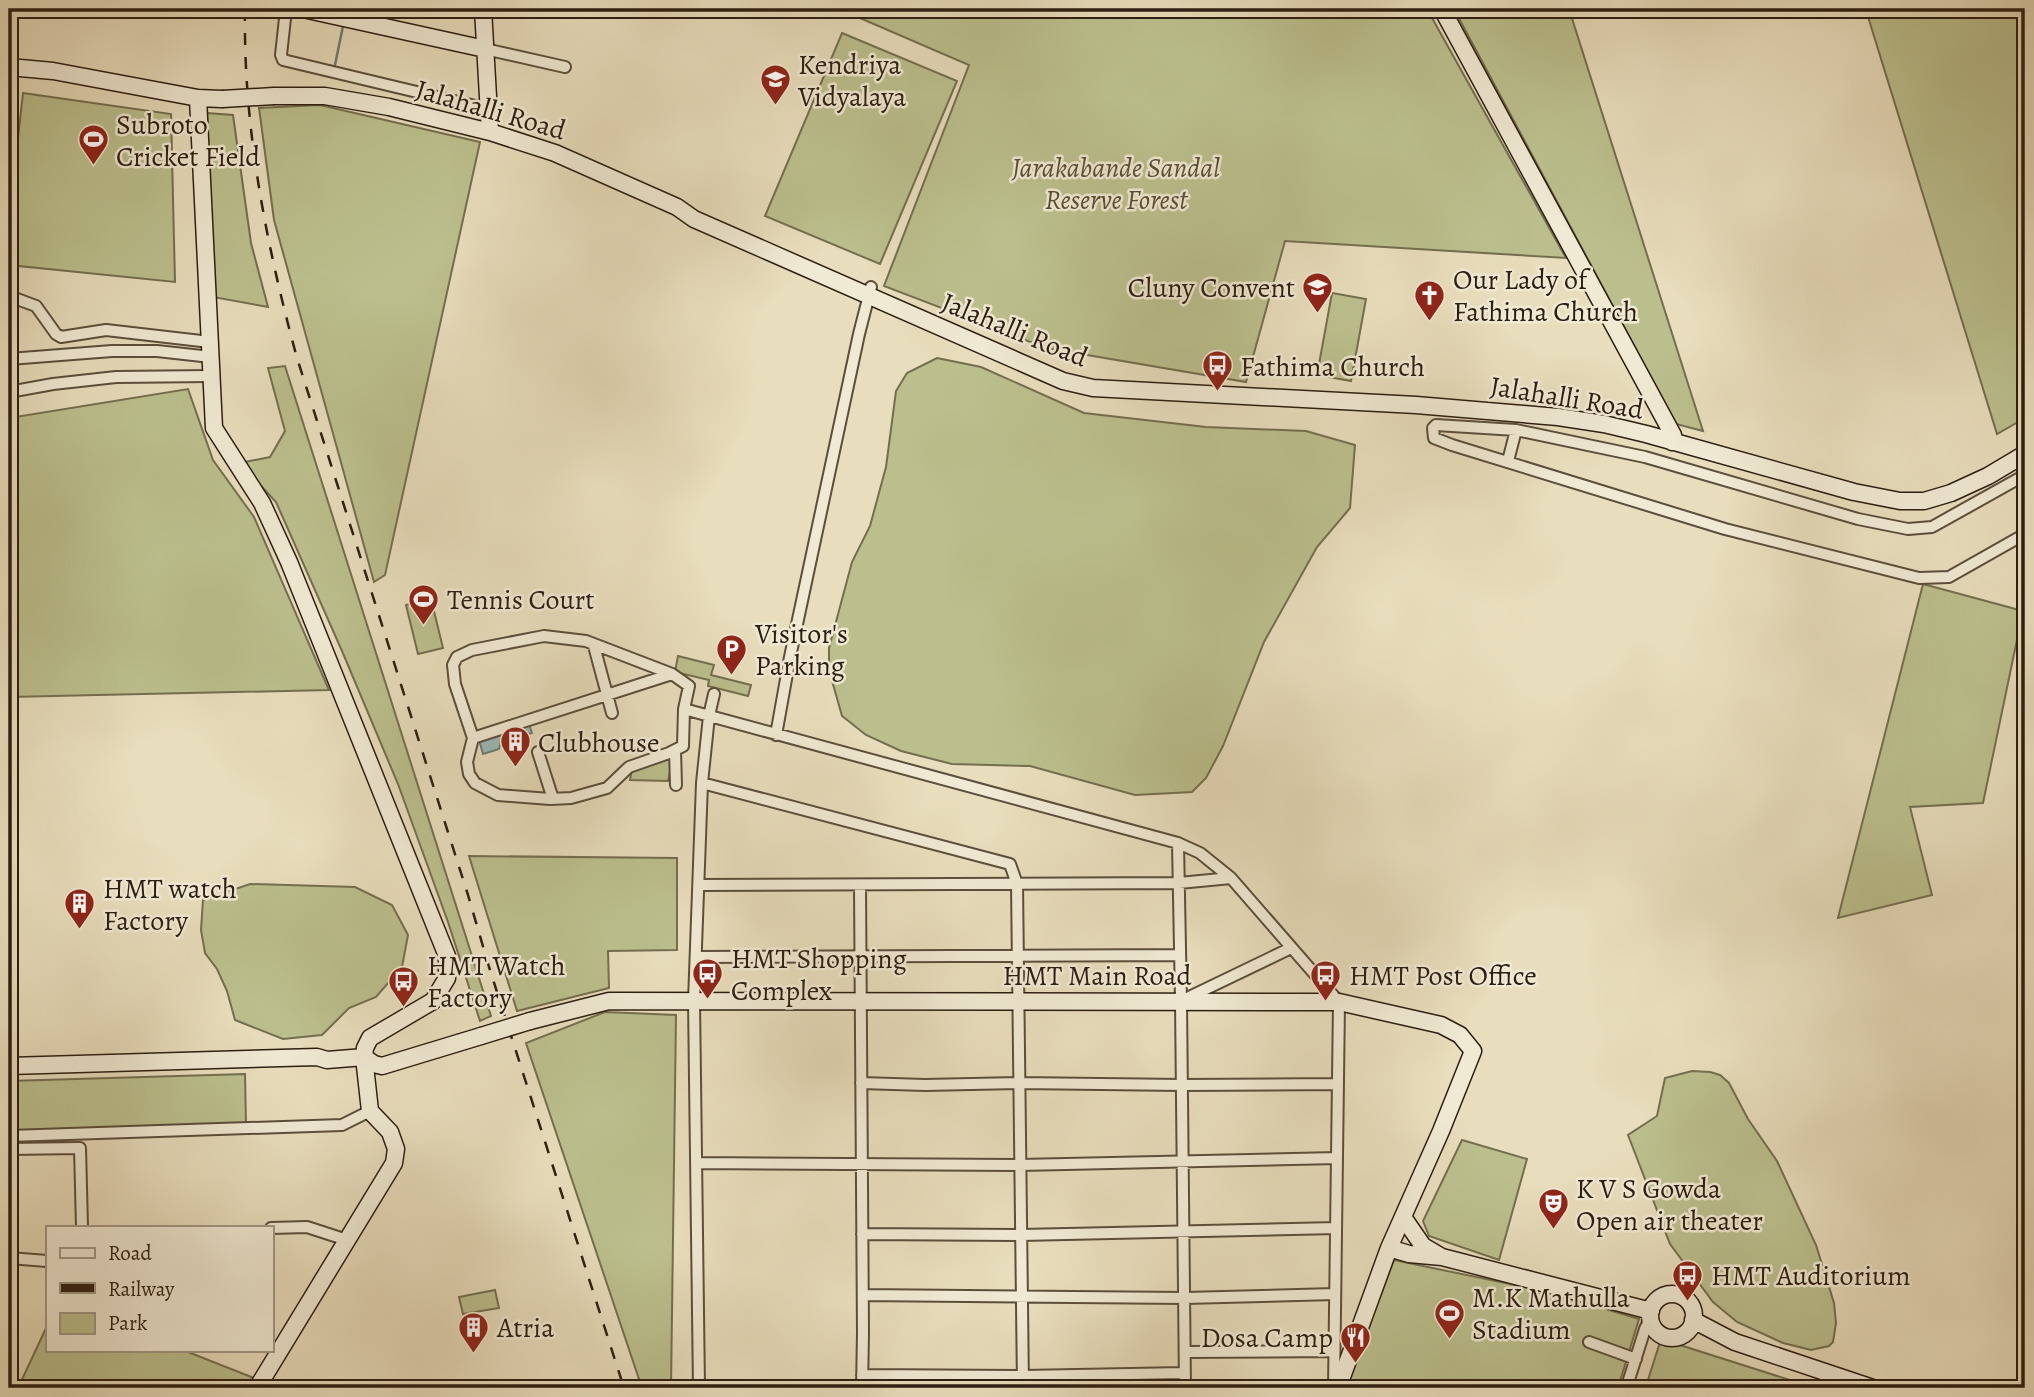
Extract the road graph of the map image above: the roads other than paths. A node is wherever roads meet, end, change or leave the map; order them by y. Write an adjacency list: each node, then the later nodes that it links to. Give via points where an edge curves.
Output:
1 (286, 9): 9 (street, via 283,60)
2 (303, 9): 5 (street)
3 (483, 9): 5 (street)
4 (1442, 9): 18 (street)
5 (485, 49): 7 (street); 9 (street)
6 (9, 67): 8 (street, Jalahalli Road)
7 (565, 67)
8 (198, 98): 10 (street, Jalahalli Road, bridge, via 325,96); 13 (street)
9 (488, 109): 10 (street)
10 (490, 132): 11 (street, Jalahalli Road, via 555,153 677,207 694,219)
11 (870, 292): 18 (street, Jalahalli Road, via 1063,381 1093,388 1155,386 1509,412); 31 (street)
12 (9, 296): 13 (street, via 36,306 61,337 106,330)
13 (210, 349): 14 (street); 15 (street)
14 (9, 359)
15 (211, 376): 16 (street, via 116,377); 54 (street, via 214,428 262,503 289,562 447,956 447,978 433,1001 370,1038)
16 (9, 387)
17 (1516, 430): 21 (street); 21 (street, via 1433,428 1434,438); 22 (street, via 1645,457 1858,519 1908,529 1932,527)
18 (1672, 438): 19 (street, Jalahalli Road, via 1901,497 1945,488); 20 (street, Jalahalli Road, via 1854,492 1900,501 1924,501 1951,493)
19 (2025, 444)
20 (2025, 454)
21 (1508, 461): 23 (street, via 1725,529 1919,578 1949,577)
22 (2025, 475)
23 (2025, 534)
24 (594, 646): 25 (street); 26 (street); 32 (street, via 544,636 457,657 453,666 456,684)
25 (672, 674): 26 (street); 28 (street, via 689,686)
26 (608, 695): 29 (street); 32 (street)
27 (714, 695): 30 (street)
28 (684, 709): 30 (street); 33 (street, via 683,746)
29 (612, 713)
30 (709, 716): 31 (street); 35 (street)
31 (776, 735): 38 (street)
32 (473, 738): 37 (street, via 467,762 475,783 498,795)
33 (675, 750): 36 (street); 37 (street, via 629,767 607,788)
34 (538, 752): 37 (street)
35 (702, 783): 41 (street, via 1010,864); 42 (street)
36 (676, 785)
37 (553, 799)
38 (1178, 843): 39 (street, via 1200,853); 40 (street)
39 (1231, 878): 40 (street); 44 (street)
40 (1179, 883): 41 (street); 45 (street)
41 (1017, 884): 43 (street); 47 (street)
42 (699, 885): 43 (street); 48 (street)
43 (860, 885): 46 (street)
44 (1291, 948): 50 (street); 53 (street)
45 (1180, 955): 47 (street); 50 (street)
46 (860, 956): 47 (street); 48 (street); 51 (street)
47 (1018, 956): 52 (street)
48 (696, 957): 49 (street)
49 (694, 1001): 51 (street, HMT Main Road); 54 (street, HMT Main Road, bridge, via 609,1001 382,1066); 67 (street)
50 (1181, 1001): 52 (street, HMT Main Road); 53 (street, HMT Main Road); 61 (street)
51 (860, 1002): 52 (street, HMT Main Road); 58 (street)
52 (1018, 1002): 59 (street)
53 (1339, 1002): 60 (street); 70 (street, HMT Main Road, via 1441,1025 1460,1035 1473,1051)
54 (365, 1057): 55 (street, HMT Main Road); 62 (street)
55 (327, 1060): 56 (street); 57 (street, via 318,1065 276,1068)
56 (9, 1066)
57 (9, 1076)
58 (861, 1083): 59 (street); 68 (street)
59 (1019, 1083): 61 (street); 69 (street)
60 (1338, 1084): 61 (street); 65 (street)
61 (1182, 1085): 66 (street)
62 (370, 1111): 63 (street, via 342,1125); 77 (street, via 390,1132 396,1149 394,1163)
63 (9, 1136)
64 (9, 1149): 71 (street, via 80,1148)
65 (1337, 1158): 66 (street); 73 (street)
66 (1184, 1162): 69 (street); 74 (street)
67 (696, 1163): 68 (street); 96 (street)
68 (862, 1164): 69 (street); 75 (street)
69 (1020, 1165): 76 (street)
70 (1403, 1217): 78 (street, HMT Main Road); 79 (street, via 1423,1246)
71 (82, 1226)
72 (273, 1228): 77 (street, via 307,1227)
73 (1336, 1228): 74 (street); 82 (street)
74 (1184, 1232): 76 (street); 85 (street)
75 (862, 1234): 76 (street); 83 (street)
76 (1021, 1236): 84 (street)
77 (347, 1240): 95 (street)
78 (1390, 1248): 79 (street); 100 (street, HMT Main Road)
79 (1442, 1257): 86 (street)
80 (9, 1258): 81 (street)
81 (46, 1261)
82 (1335, 1294): 85 (street); 89 (street)
83 (863, 1295): 84 (street); 93 (street)
84 (1021, 1297): 85 (street); 94 (street)
85 (1185, 1298): 90 (street)
86 (1650, 1315): 87 (street, via 1657,1333 1671,1339 1686,1334); 87 (street, via 1663,1296 1675,1295 1693,1308); 91 (street)
87 (1693, 1320): 102 (street, via 1735,1342)
88 (1589, 1342): 91 (street)
89 (1334, 1351): 90 (street); 100 (street)
90 (1186, 1352): 92 (street)
91 (1636, 1359): 101 (street, via 1628,1386)
92 (1184, 1373): 94 (street); 99 (street)
93 (862, 1375): 94 (street); 97 (street)
94 (1023, 1376): 98 (street)
95 (257, 1388)
96 (699, 1388)
97 (862, 1388)
98 (1023, 1388)
99 (1185, 1388)
100 (1336, 1388)
101 (1634, 1388)
102 (1873, 1388)

